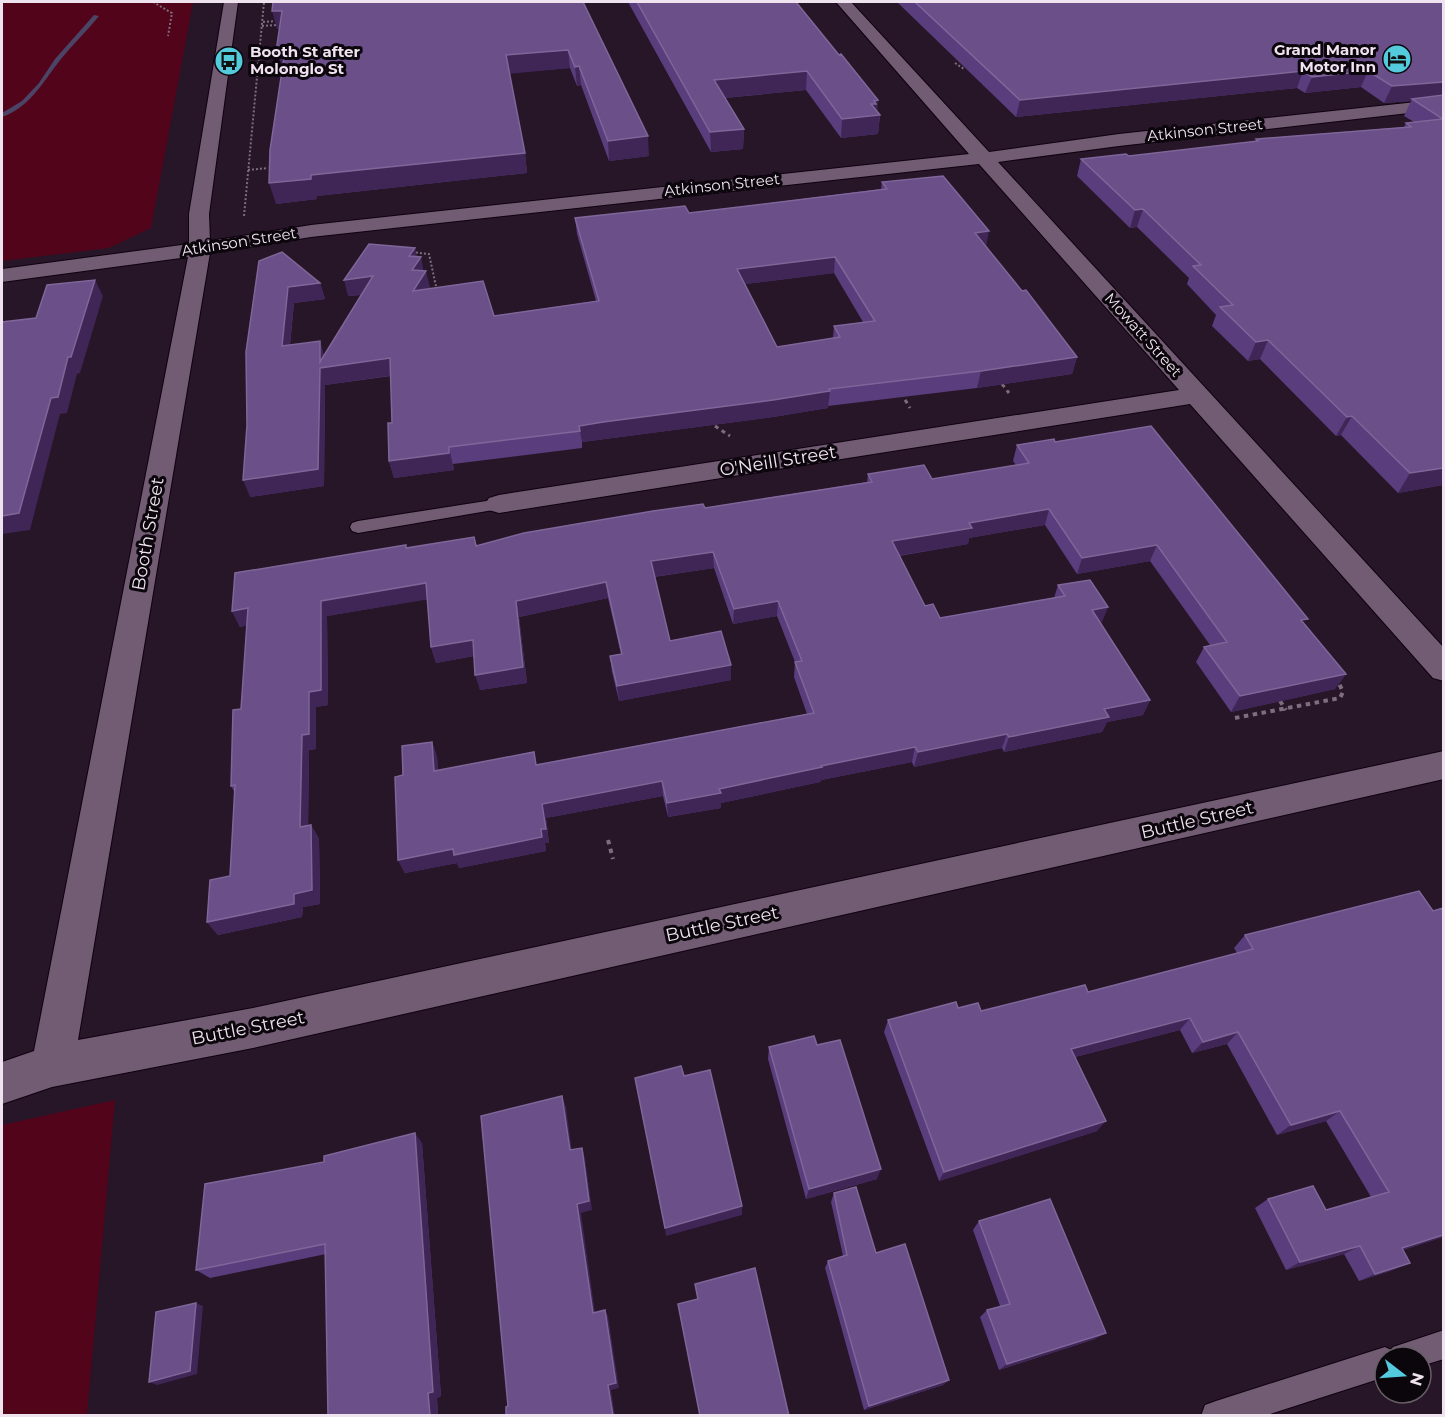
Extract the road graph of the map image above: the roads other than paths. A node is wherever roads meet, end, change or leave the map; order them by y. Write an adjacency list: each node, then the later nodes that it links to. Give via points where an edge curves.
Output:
1 (231, 2): 5 (street, Booth Street, via 198,225)
2 (843, 2): 4 (street, Mowatt Street)
3 (1443, 104): 4 (street, Atkinson Street)
4 (984, 158): 5 (street, Atkinson Street, via 474,212); 7 (street, Mowatt Street)
5 (200, 247): 6 (street, Atkinson Street); 12 (street, Booth Street)
6 (2, 276)
7 (1198, 395): 8 (street, O'Neill Street); 10 (street, Mowatt Street)
8 (499, 504): 9 (lane, O'Neill Street)
9 (358, 527)
10 (1443, 669)
11 (1443, 765): 12 (street, Buttle Street, via 253,1028)
12 (52, 1066): 13 (street, Buttle Street)
13 (2, 1083)
14 (1373, 1366): 15 (lane)
15 (1216, 1416)

